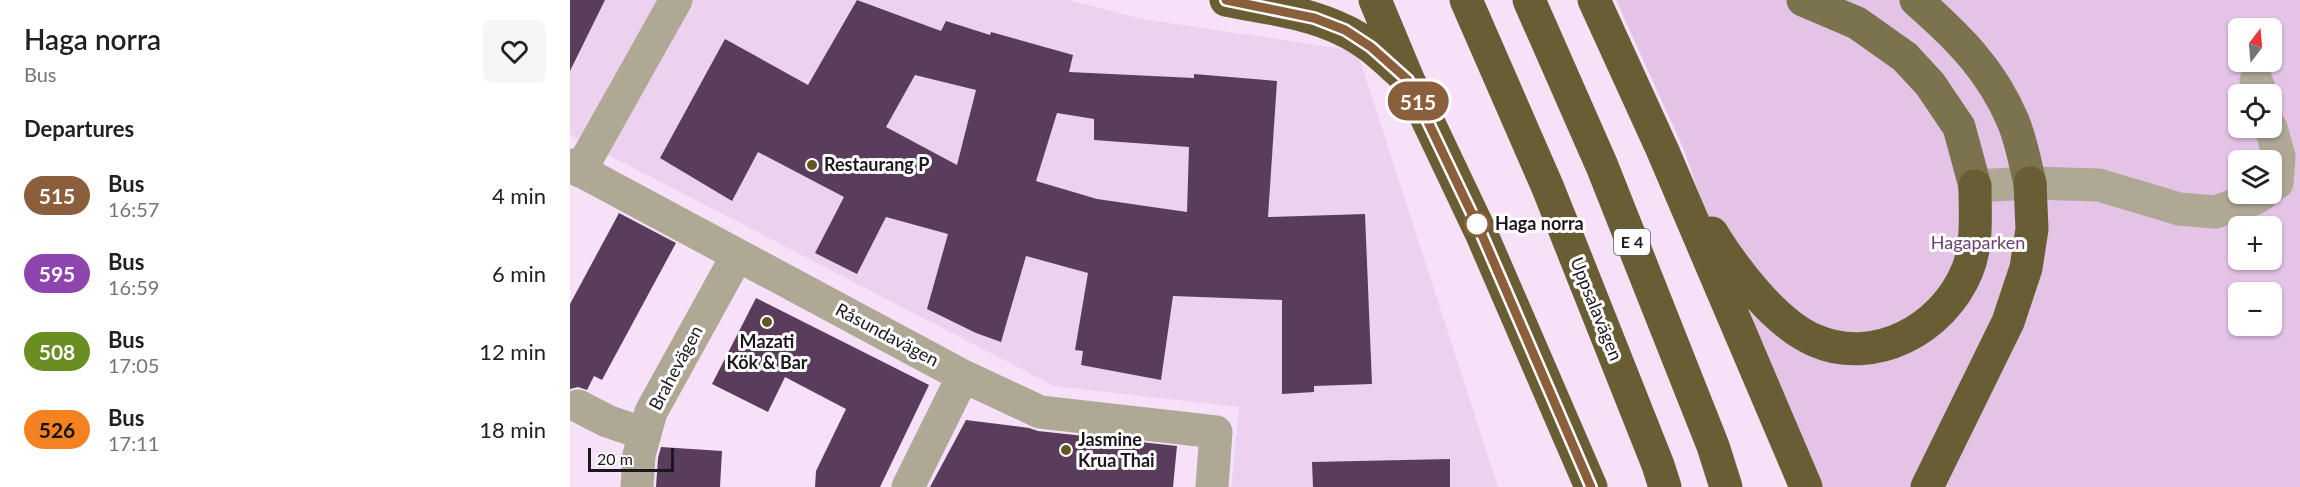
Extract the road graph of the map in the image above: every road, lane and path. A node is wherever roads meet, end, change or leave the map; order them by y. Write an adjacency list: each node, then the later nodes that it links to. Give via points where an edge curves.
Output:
1 (676, 0): 11 (street, Råsundavägen)
2 (1226, 0): 9 (highway, via 1314,18 1345,30)
3 (1375, 0): 9 (highway)
4 (1466, 0): 22 (highway, Uppsalavägen, via 1548,188)
5 (1529, 0): 23 (highway, E 4, via 1602,166)
6 (1594, 0): 10 (highway)
7 (1803, 0): 13 (main road, via 1857,22 1905,57 1930,84 1959,127)
8 (1916, 0): 12 (main road, via 1957,36 1989,76 2014,122)
9 (1408, 80): 21 (highway, via 1482,235)
10 (1662, 149): 13 (highway, via 1728,259 1784,322 1815,341 1854,350 1889,345 1917,331 1947,305 1967,271 1976,230); 24 (highway)
11 (575, 168): 15 (street, Råsundavägen)
12 (2030, 183): 13 (street); 14 (street, via 2099,185 2179,209 2215,212); 25 (highway, via 2032,229 2026,268 2008,322)
13 (1975, 186)
14 (2239, 204)
15 (737, 256): 16 (street, Råsundavägen); 18 (street, Brahevägen, via 651,412)
16 (963, 376): 19 (street); 20 (street, Råsundavägen, via 1040,412 1216,432)
17 (578, 406): 18 (street, via 607,421)
18 (640, 459)
19 (908, 487)
20 (1212, 487)
21 (1591, 487)
22 (1665, 487)
23 (1726, 487)
24 (1806, 487)
25 (1927, 487)

